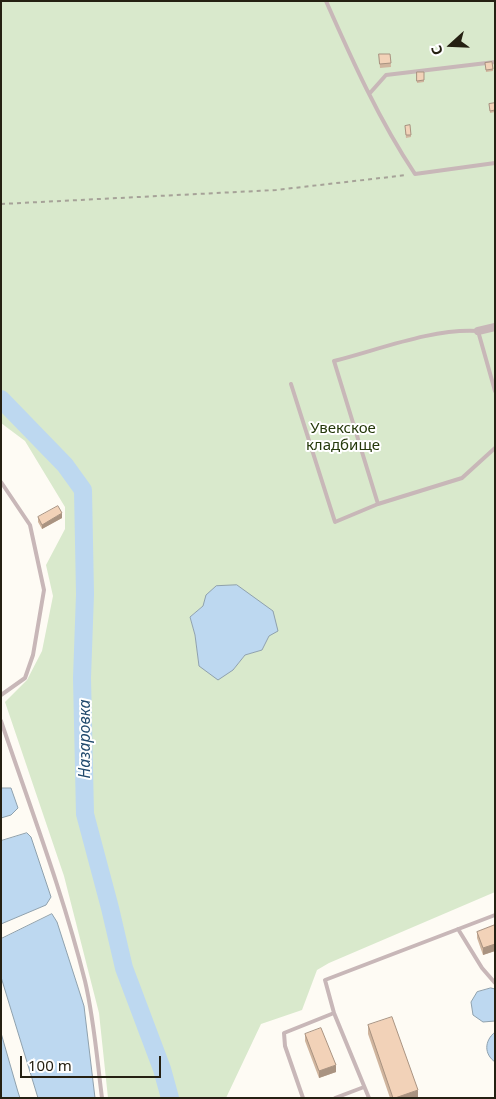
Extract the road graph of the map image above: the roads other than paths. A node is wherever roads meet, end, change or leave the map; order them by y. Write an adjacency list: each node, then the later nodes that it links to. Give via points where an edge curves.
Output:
1 (326, 1): 3 (lane)
2 (495, 62): 3 (lane, via 386,74)
3 (370, 93): 4 (lane, via 394,142 415,174)
4 (495, 163)
5 (495, 327): 6 (street)
6 (478, 332): 8 (lane); 11 (lane, via 427,337 334,361)
7 (291, 384): 11 (lane, via 335,522)
8 (495, 391)
9 (495, 448): 11 (lane, via 462,478)
10 (1, 482): 12 (lane, via 30,525 44,590 34,655 25,678)
11 (378, 504)
12 (1, 695)
13 (1, 721): 19 (lane, via 85,981)
14 (495, 916): 15 (lane)
15 (458, 929): 16 (lane); 17 (lane, via 325,980)
16 (495, 983)
17 (334, 1013): 18 (lane); 20 (lane, via 284,1033 285,1046)
18 (364, 1087): 21 (lane); 22 (lane)
19 (102, 1098)
20 (303, 1098)
21 (336, 1098)
22 (369, 1098)

